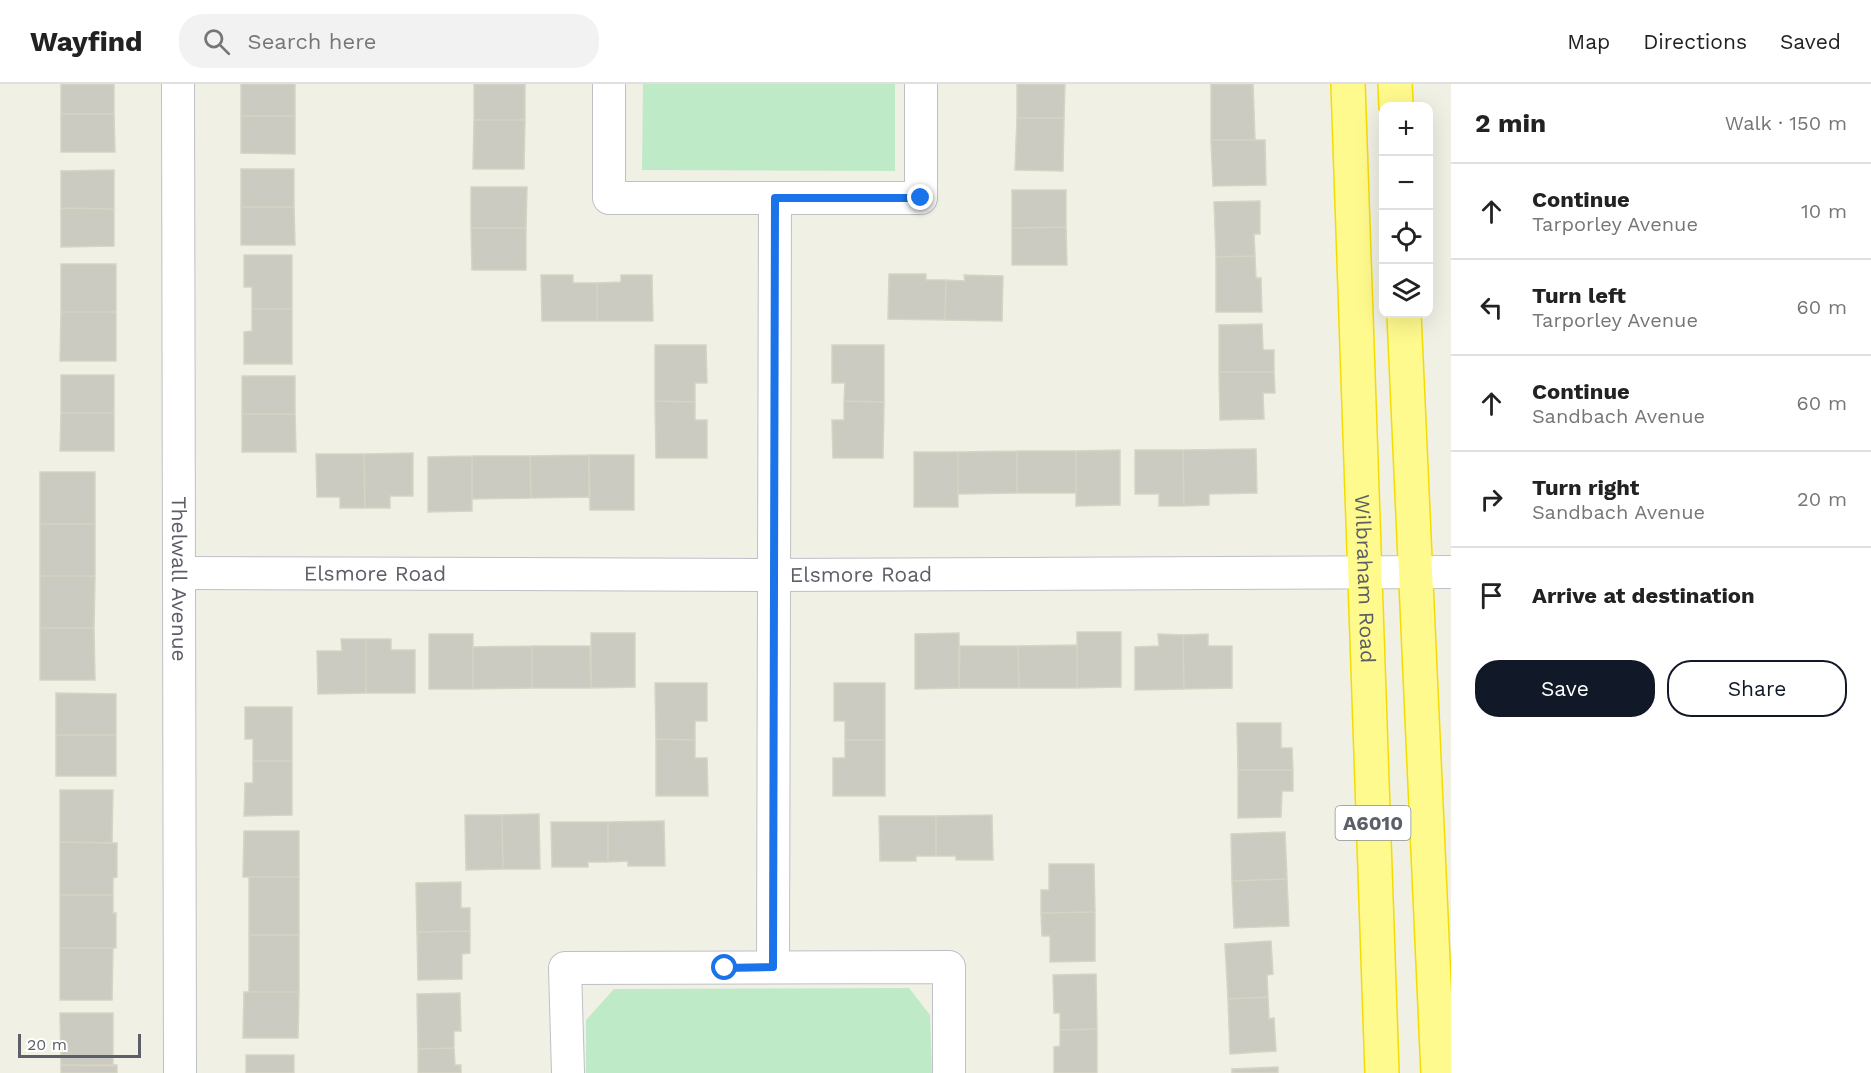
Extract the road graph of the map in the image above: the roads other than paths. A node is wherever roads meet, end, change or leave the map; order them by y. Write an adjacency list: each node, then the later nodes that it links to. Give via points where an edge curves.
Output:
1 (178, 84): 11 (street, Thelwall Avenue)
2 (609, 84): 7 (street, via 609,198)
3 (921, 84): 7 (street, via 921,198)
4 (1348, 84): 12 (highway, Wilbraham Road / A6010)
5 (1395, 84): 6 (highway)
6 (1396, 102)
7 (775, 198): 13 (street)
8 (1404, 318): 9 (highway, A6010)
9 (1415, 572): 10 (street, Elsmore Road); 12 (street, Elsmore Road); 19 (highway, A6010)
10 (1451, 572)
11 (179, 573): 13 (street, Elsmore Road); 15 (street, Thelwall Avenue)
12 (1364, 573): 13 (street, Elsmore Road); 18 (highway, Wilbraham Road / A6010)
13 (773, 575): 14 (street)
14 (773, 967): 16 (street, via 565,968); 17 (street, via 949,967)
15 (180, 1073)
16 (568, 1073)
17 (949, 1073)
18 (1382, 1073)
19 (1438, 1073)

